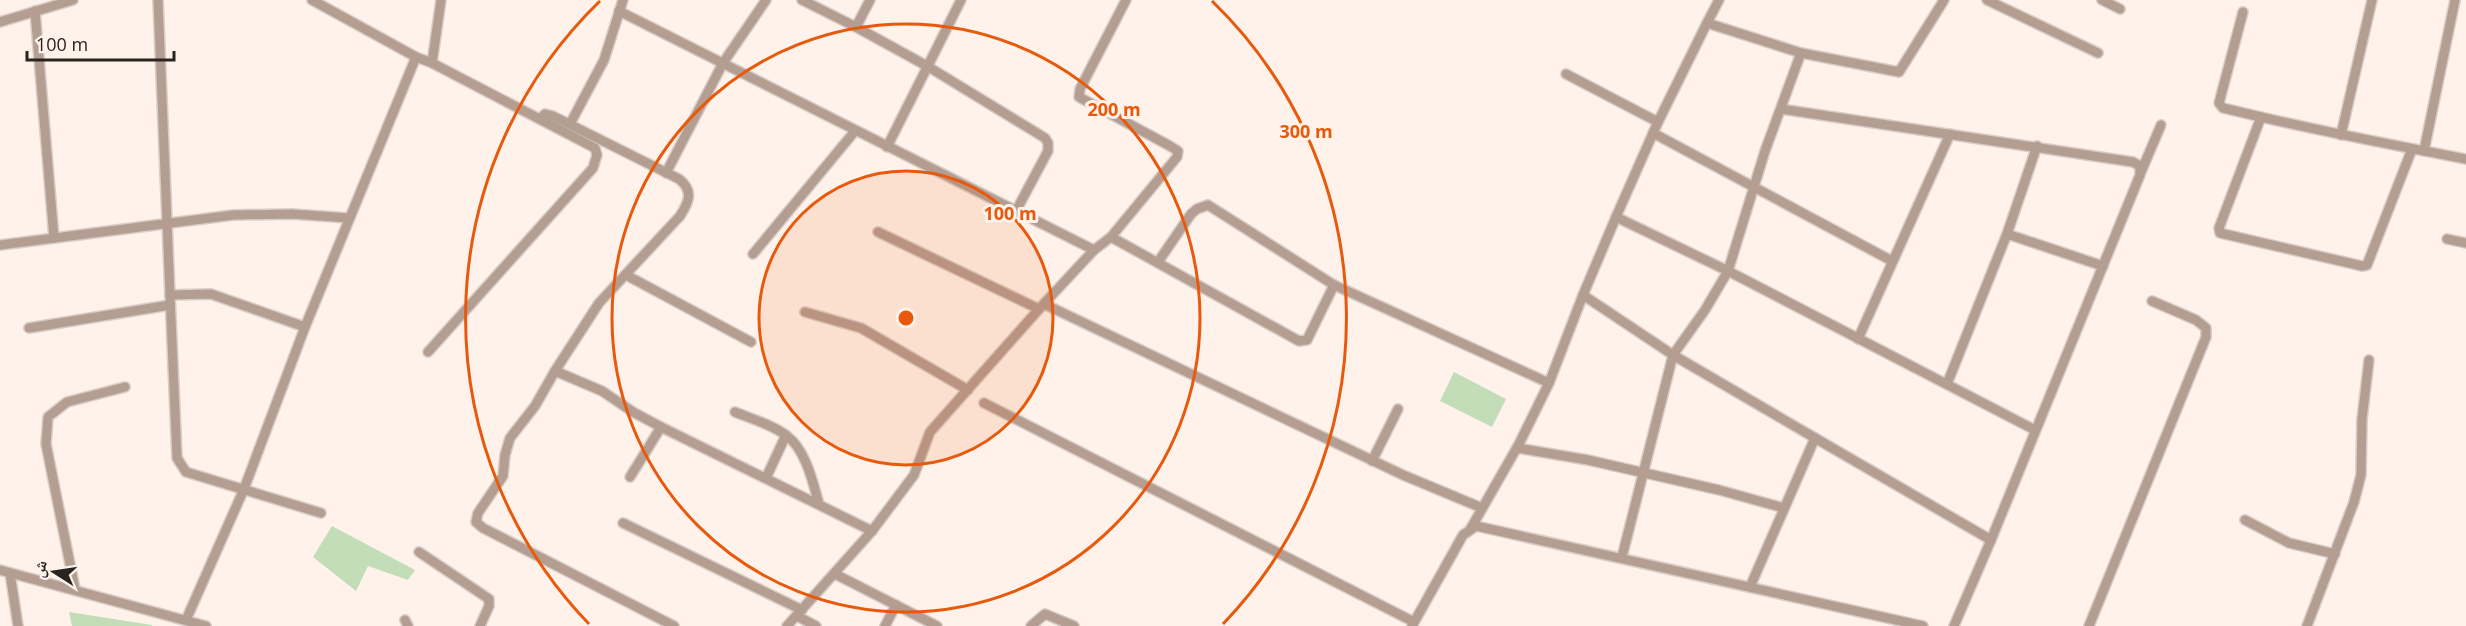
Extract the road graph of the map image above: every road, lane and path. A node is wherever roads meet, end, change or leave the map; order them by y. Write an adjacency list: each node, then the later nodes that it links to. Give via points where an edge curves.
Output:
1 (73, 0): 19 (street)
2 (158, 0): 53 (street)
3 (312, 0): 17 (street)
4 (441, 0): 28 (street)
5 (623, 0): 20 (street)
6 (766, 0): 29 (street)
7 (802, 0): 24 (street)
8 (870, 0): 24 (street)
9 (961, 0): 30 (street)
10 (1126, 0): 56 (street, via 1079,97 1170,146 1178,151 1178,157)
11 (1719, 0): 23 (street)
12 (1944, 0): 25 (street, via 1899,72)
13 (1987, 0): 26 (street)
14 (2102, 0): 18 (street)
15 (2372, 0): 41 (street)
16 (2455, 0): 45 (street)
17 (324, 3): 27 (street)
18 (2120, 9)
19 (35, 11): 22 (street); 57 (street)
20 (619, 11): 29 (street); 36 (street, via 604,60)
21 (2243, 12): 33 (street, via 2218,103 2223,108)
22 (0, 22)
23 (1707, 23): 25 (street); 35 (street)
24 (856, 27): 30 (street)
25 (1801, 53): 32 (street)
26 (2098, 53)
27 (416, 57): 28 (street); 52 (street)
28 (432, 63): 34 (street)
29 (723, 63): 38 (street); 47 (street)
30 (927, 66): 43 (street); 50 (street, via 1045,138 1048,151)
31 (1566, 74): 35 (street)
32 (1781, 109): 40 (street); 49 (street)
33 (2261, 117): 41 (street); 44 (street, via 2220,233 2362,266 2370,263)
34 (540, 119): 36 (street, via 549,114); 78 (street, via 595,148 593,168)
35 (1658, 122): 39 (street)
36 (570, 124): 47 (street)
37 (2161, 125): 48 (street)
38 (855, 131): 43 (street); 62 (street)
39 (1653, 133): 49 (street); 51 (street)
40 (1950, 134): 42 (street); 63 (street)
41 (2341, 135): 44 (street)
42 (2037, 146): 48 (street, via 2133,162 2139,166); 55 (street)
43 (887, 147): 50 (street)
44 (2412, 149): 45 (street)
45 (2424, 151): 46 (street)
46 (2466, 159)
47 (666, 173): 67 (street, via 686,185 689,203)
48 (2140, 175): 65 (street)
49 (1754, 189): 63 (street); 66 (street)
50 (1016, 211): 61 (street)
51 (1616, 217): 66 (street); 69 (street)
52 (349, 218): 53 (street, via 266,213); 75 (street)
53 (166, 223): 57 (street); 70 (street)
54 (878, 232): 72 (street)
55 (2007, 234): 65 (street); 83 (street)
56 (1111, 237): 61 (street); 64 (street)
57 (54, 238): 60 (street)
58 (2447, 239): 59 (street)
59 (2466, 243)
60 (0, 245)
61 (1094, 250): 72 (street)
62 (753, 254)
63 (1892, 261): 76 (street)
64 (1158, 262): 68 (street, via 1191,214 1208,205); 68 (street, via 1299,341 1307,340)
65 (2103, 266): 90 (street)
66 (1728, 271): 76 (street); 79 (street)
67 (626, 275): 77 (street); 81 (street, via 598,303)
68 (1334, 285): 82 (street)
69 (1583, 295): 79 (street); 82 (street)
70 (170, 300): 74 (street); 75 (street, via 211,294); 98 (street, via 177,458 186,472)
71 (2152, 301): 131 (street, via 2201,323 2206,328 2206,337)
72 (1041, 307): 85 (street); 94 (street)
73 (805, 312): 85 (street, via 861,328)
74 (29, 327)
75 (305, 327): 98 (street)
76 (1858, 339): 83 (street)
77 (751, 342)
78 (428, 352)
79 (1673, 355): 92 (street); 95 (street)
80 (2369, 360): 109 (street, via 2361,475)
81 (555, 371): 89 (street, via 602,391); 122 (street, via 536,406 510,438 503,476 476,522)
82 (1549, 383): 93 (street)
83 (1947, 384): 90 (street)
84 (125, 387): 114 (street, via 67,402 48,417 46,444)
85 (968, 390): 106 (street, via 930,432 918,469)
86 (984, 403): 118 (street)
87 (1398, 409): 94 (street)
88 (735, 412): 91 (street)
89 (661, 427): 96 (street); 97 (street)
90 (2035, 430): 107 (street)
91 (786, 435): 97 (street); 99 (street, via 803,458)
92 (1815, 438): 101 (street); 107 (street)
93 (1516, 448): 95 (street); 100 (street)
94 (1372, 461): 100 (street)
95 (1645, 473): 101 (street); 110 (street)
96 (630, 477)
97 (766, 478): 99 (street)
98 (244, 489): 102 (street); 117 (street)
99 (819, 504): 106 (street)
100 (1482, 508): 105 (street)
101 (1784, 508): 113 (street)
102 (321, 513)
103 (2245, 520): 109 (street, via 2289,543)
104 (623, 523): 116 (street)
105 (1471, 528): 110 (street); 118 (street, via 1463,535)
106 (872, 531): 112 (street)
107 (1991, 540): 130 (street)
108 (419, 552): 121 (street, via 489,599)
109 (2335, 555): 132 (street)
110 (1622, 557): 113 (street)
111 (5, 571): 114 (street); 119 (street)
112 (835, 574): 115 (street); 116 (street)
113 (1750, 587): 129 (street)
114 (75, 589): 117 (street)
115 (896, 605): 125 (street); 126 (street)
116 (799, 613): 123 (street); 124 (street)
117 (186, 620): 120 (street)
118 (1413, 624)
119 (18, 626)
120 (207, 626)
121 (480, 626)
122 (674, 626)
123 (787, 626)
124 (816, 626)
125 (885, 626)
126 (937, 626)
127 (1031, 626): 128 (street, via 1045,614)
128 (1074, 626)
129 (1923, 626)
130 (1954, 626)
131 (2089, 626)
132 (2307, 626)

